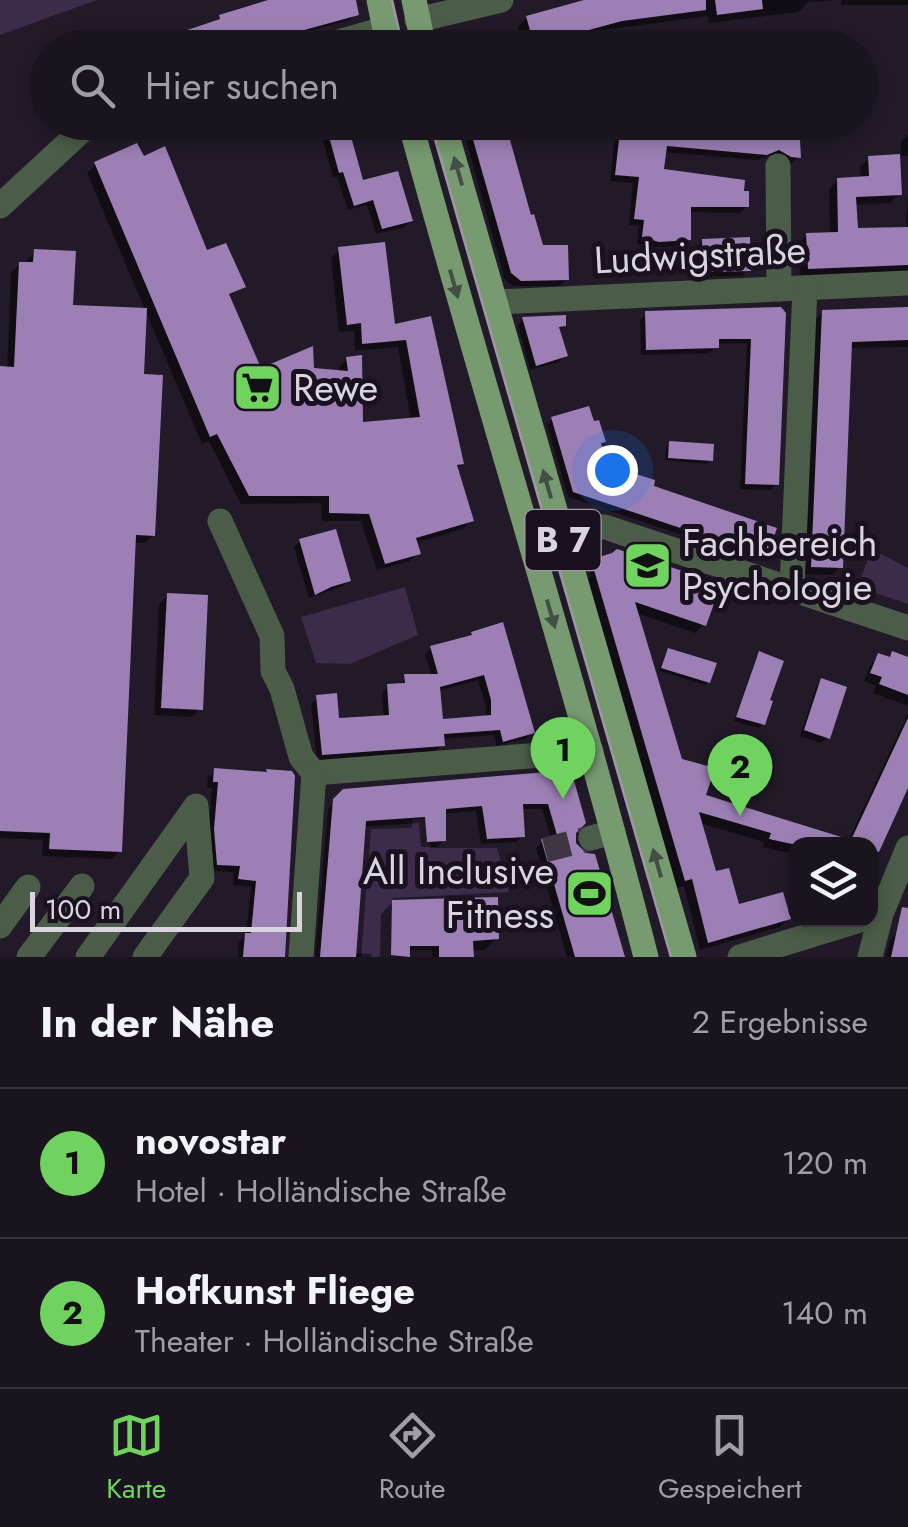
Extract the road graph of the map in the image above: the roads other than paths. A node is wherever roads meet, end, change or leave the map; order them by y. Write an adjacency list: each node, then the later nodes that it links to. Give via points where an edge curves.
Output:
1 (379, 0): 4 (main road)
2 (501, 0): 3 (street)
3 (416, 10)
4 (385, 30)
5 (72, 140): 9 (street)
6 (415, 140): 17 (main road, B 7, one-way to 17)
7 (449, 140): 12 (main road, B 7, one-way to 7)
8 (778, 166): 11 (street)
9 (0, 206)
10 (908, 283): 11 (street, Ludwigstraße)
11 (792, 288): 12 (street, Ludwigstraße); 15 (street)
12 (495, 302): 14 (main road, B 7, one-way to 12)
13 (220, 521): 18 (street, via 272,636 273,672 300,757)
14 (559, 527): 15 (street, via 605,527); 33 (main road, B 7, one-way to 14)
15 (792, 588): 16 (street)
16 (908, 628)
17 (590, 751): 18 (street); 32 (main road, B 7, via 602,835)
18 (314, 773): 31 (street)
19 (908, 848): 22 (street)
20 (82, 886): 28 (street)
21 (28, 887): 24 (street)
22 (900, 887): 23 (street)
23 (878, 910)
24 (0, 926)
25 (838, 927): 34 (street)
26 (871, 927): 35 (street)
27 (0, 939): 28 (street)
28 (26, 957)
29 (88, 957): 30 (street, via 196,806 202,878)
30 (145, 957)
31 (301, 957)
32 (646, 957)
33 (684, 957)
34 (740, 957)
35 (870, 957)

